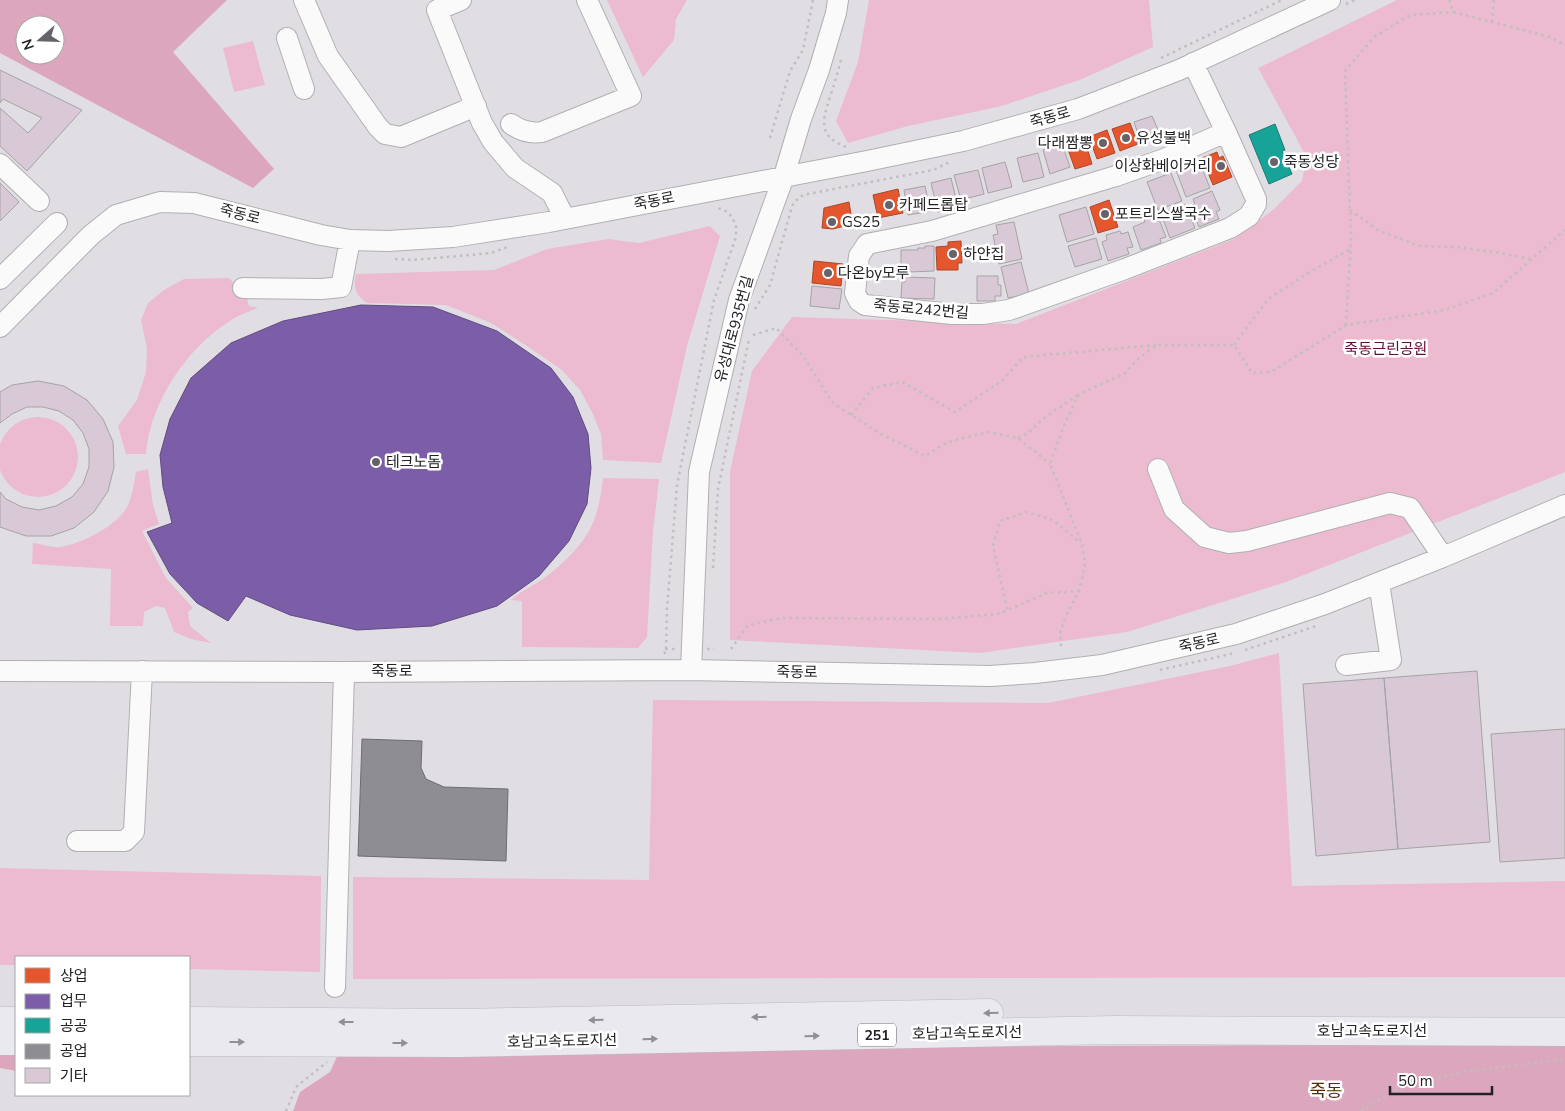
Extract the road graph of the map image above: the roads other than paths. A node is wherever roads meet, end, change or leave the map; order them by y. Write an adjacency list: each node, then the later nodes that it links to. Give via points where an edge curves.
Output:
1 (304, 0): 8 (street)
2 (461, 0): 6 (street)
3 (586, 0): 13 (street, via 631,96 542,132 524,131)
4 (838, 0): 16 (street, 유성대로935번길)
5 (1330, 0): 9 (street, 죽동로)
6 (435, 5): 12 (street)
7 (287, 38): 10 (street)
8 (328, 56): 10 (street); 12 (street, via 385,134 401,137)
9 (1193, 63): 14 (street, 죽동로242번길); 16 (street, 죽동로, via 1078,109 963,142)
10 (298, 70): 11 (street)
11 (304, 89)
12 (476, 106): 18 (street, via 492,142 514,168 552,193)
13 (511, 124)
14 (1226, 132): 14 (street, 죽동로242번길, via 1116,176 932,231 867,244 859,256 856,293 859,301 865,305 952,314 1009,310 1230,228 1249,216 1256,199)
15 (0, 164): 17 (street)
16 (784, 176): 18 (street, 죽동로); 29 (street, 유성대로935번길, via 738,300 699,472)
17 (40, 201)
18 (565, 219): 20 (street, 죽동로, via 453,237)
19 (57, 223): 21 (street)
20 (350, 240): 22 (street, via 341,287); 23 (street, 죽동로, via 194,203 160,202 116,215 91,235)
21 (0, 279)
22 (243, 288)
23 (0, 327)
24 (1158, 469): 26 (street, via 1174,509 1204,537 1230,543 1248,541 1390,504 1410,508)
25 (1565, 506): 26 (street, 죽동로)
26 (1443, 557): 27 (street, 죽동로)
27 (1379, 583): 28 (street, via 1391,660); 29 (street, 죽동로, via 1236,634 1102,665 990,676)
28 (1346, 664)
29 (692, 670): 32 (street, 죽동로)
30 (0, 671): 31 (street, 죽동로)
31 (142, 671): 32 (street, 죽동로); 33 (street, via 134,832 125,841)
32 (344, 672): 34 (street)
33 (77, 841)
34 (335, 987)
35 (1565, 1014): 38 (highway, 호남고속도로지선 / 251, one-way to 38, via 1112,1011 461,1023)
36 (0, 1020): 37 (highway)
37 (15, 1021)
38 (190, 1021)
39 (1565, 1032): 42 (highway, 호남고속도로지선 / 251, one-way to 39, via 461,1043 1114,1030)
40 (0, 1041): 41 (highway)
41 (15, 1041)
42 (190, 1042)

